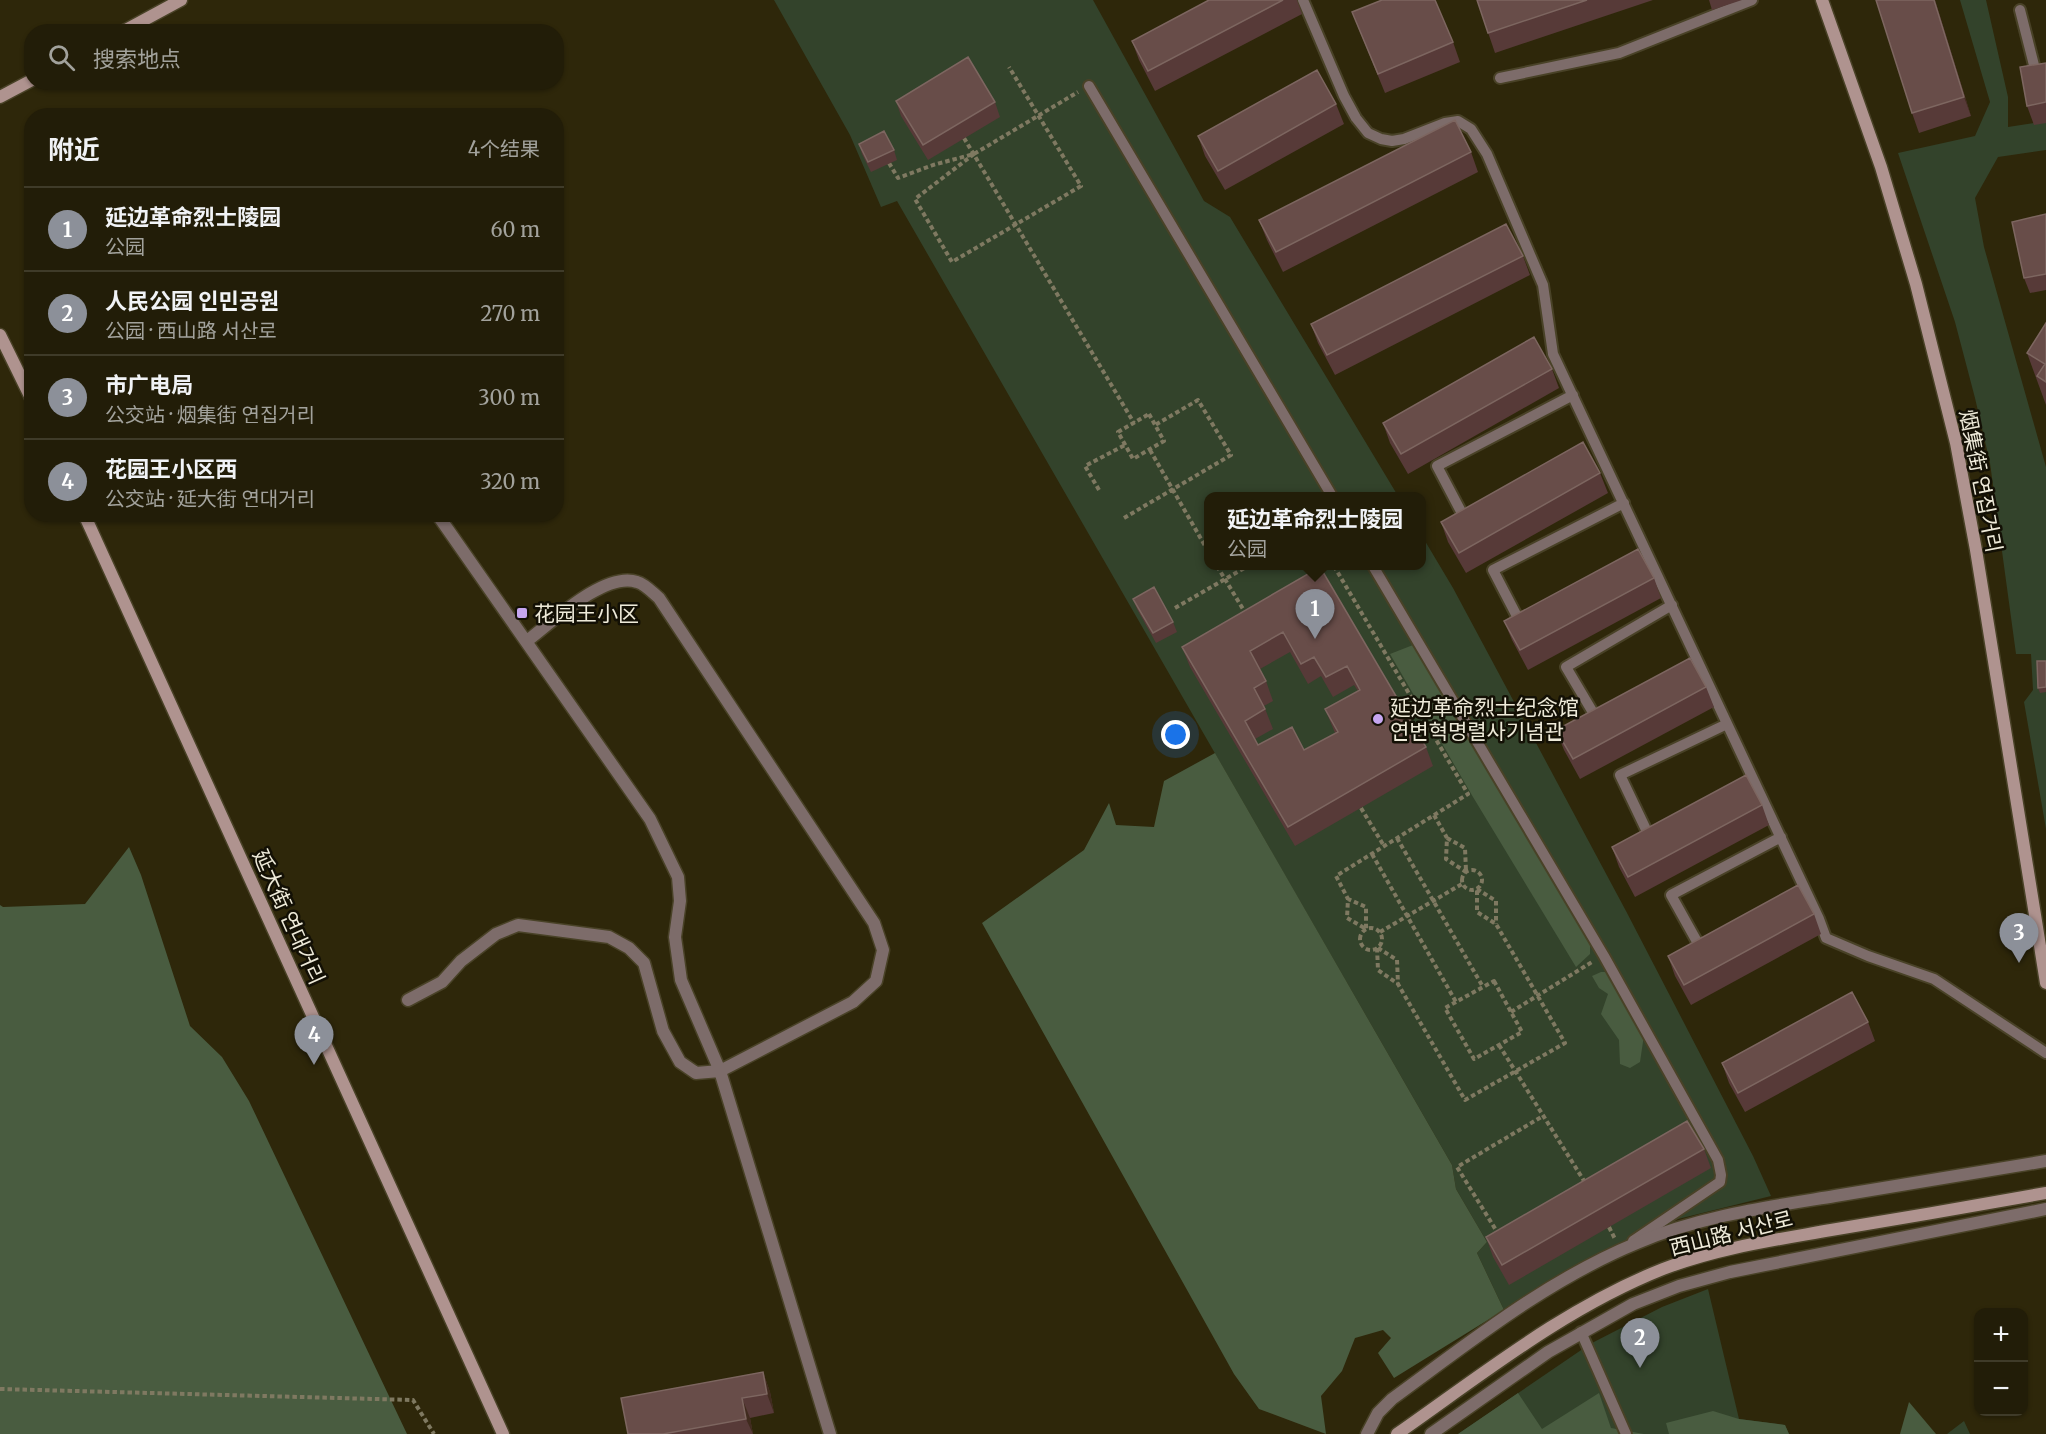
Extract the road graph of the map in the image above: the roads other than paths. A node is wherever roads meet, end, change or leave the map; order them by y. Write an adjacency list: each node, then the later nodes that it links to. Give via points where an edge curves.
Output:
1 (181, 0): 6 (main road)
2 (1304, 0): 14 (lane, via 1344,96 1368,133 1392,141 1458,121 1471,129 1488,154 1544,285 1554,354)
3 (1752, 0): 8 (lane, via 1619,52)
4 (1822, 0): 33 (main road, 烟集街 연집거리, via 1881,166 1956,443)
5 (2020, 10): 7 (lane, via 2037,77)
6 (137, 24)
7 (2046, 75)
8 (1500, 78)
9 (24, 84): 11 (main road)
10 (1089, 86): 15 (lane)
11 (0, 97)
12 (0, 335): 13 (main road)
13 (24, 384)
14 (1573, 395): 16 (lane, via 1595,456); 17 (lane, via 1437,466 1467,523)
15 (1330, 492)
16 (1624, 503): 21 (lane, via 1646,564); 22 (lane, via 1493,570 1523,627)
17 (1478, 518)
18 (88, 522): 42 (main road, 延大街 연대거리)
19 (443, 522): 23 (street)
20 (1375, 570): 40 (lane, via 1604,956 1718,1160 1720,1182)
21 (1672, 605): 24 (lane, via 1566,668 1598,722); 25 (lane, via 1696,671)
22 (1533, 622)
23 (527, 641): 36 (street, via 650,819 678,877 680,901 675,937 681,980); 36 (street, via 597,588 618,580 638,582 659,598 874,923 883,950 876,981 853,1002)
24 (1609, 716)
25 (1727, 724): 26 (lane); 28 (lane, via 1620,775 1652,841)
26 (1758, 790): 27 (lane); 29 (lane)
27 (1748, 795)
28 (1662, 836)
29 (1781, 837): 30 (lane); 32 (lane, via 1671,895 1700,947)
30 (1808, 895): 31 (lane); 35 (lane, via 1826,938 1934,978)
31 (1797, 900)
32 (1711, 942)
33 (2046, 983)
34 (408, 1000): 36 (street, via 442,982 461,961 496,934 518,924 609,937 629,948 644,963 663,1031 680,1062 696,1073)
35 (2046, 1053)
36 (720, 1071): 43 (street)
37 (2046, 1161): 40 (street, via 1736,1212 1678,1227)
38 (2046, 1193): 45 (main road, 西山路 서산로, via 1758,1243 1665,1269 1573,1312)
39 (2046, 1209): 41 (street, via 1730,1272 1633,1304)
40 (1621, 1250): 44 (street, via 1511,1313 1429,1372 1392,1399 1378,1413)
41 (1581, 1332): 46 (street); 47 (lane)
42 (503, 1434)
43 (830, 1434)
44 (1367, 1434)
45 (1397, 1434)
46 (1431, 1434)
47 (1626, 1434)

